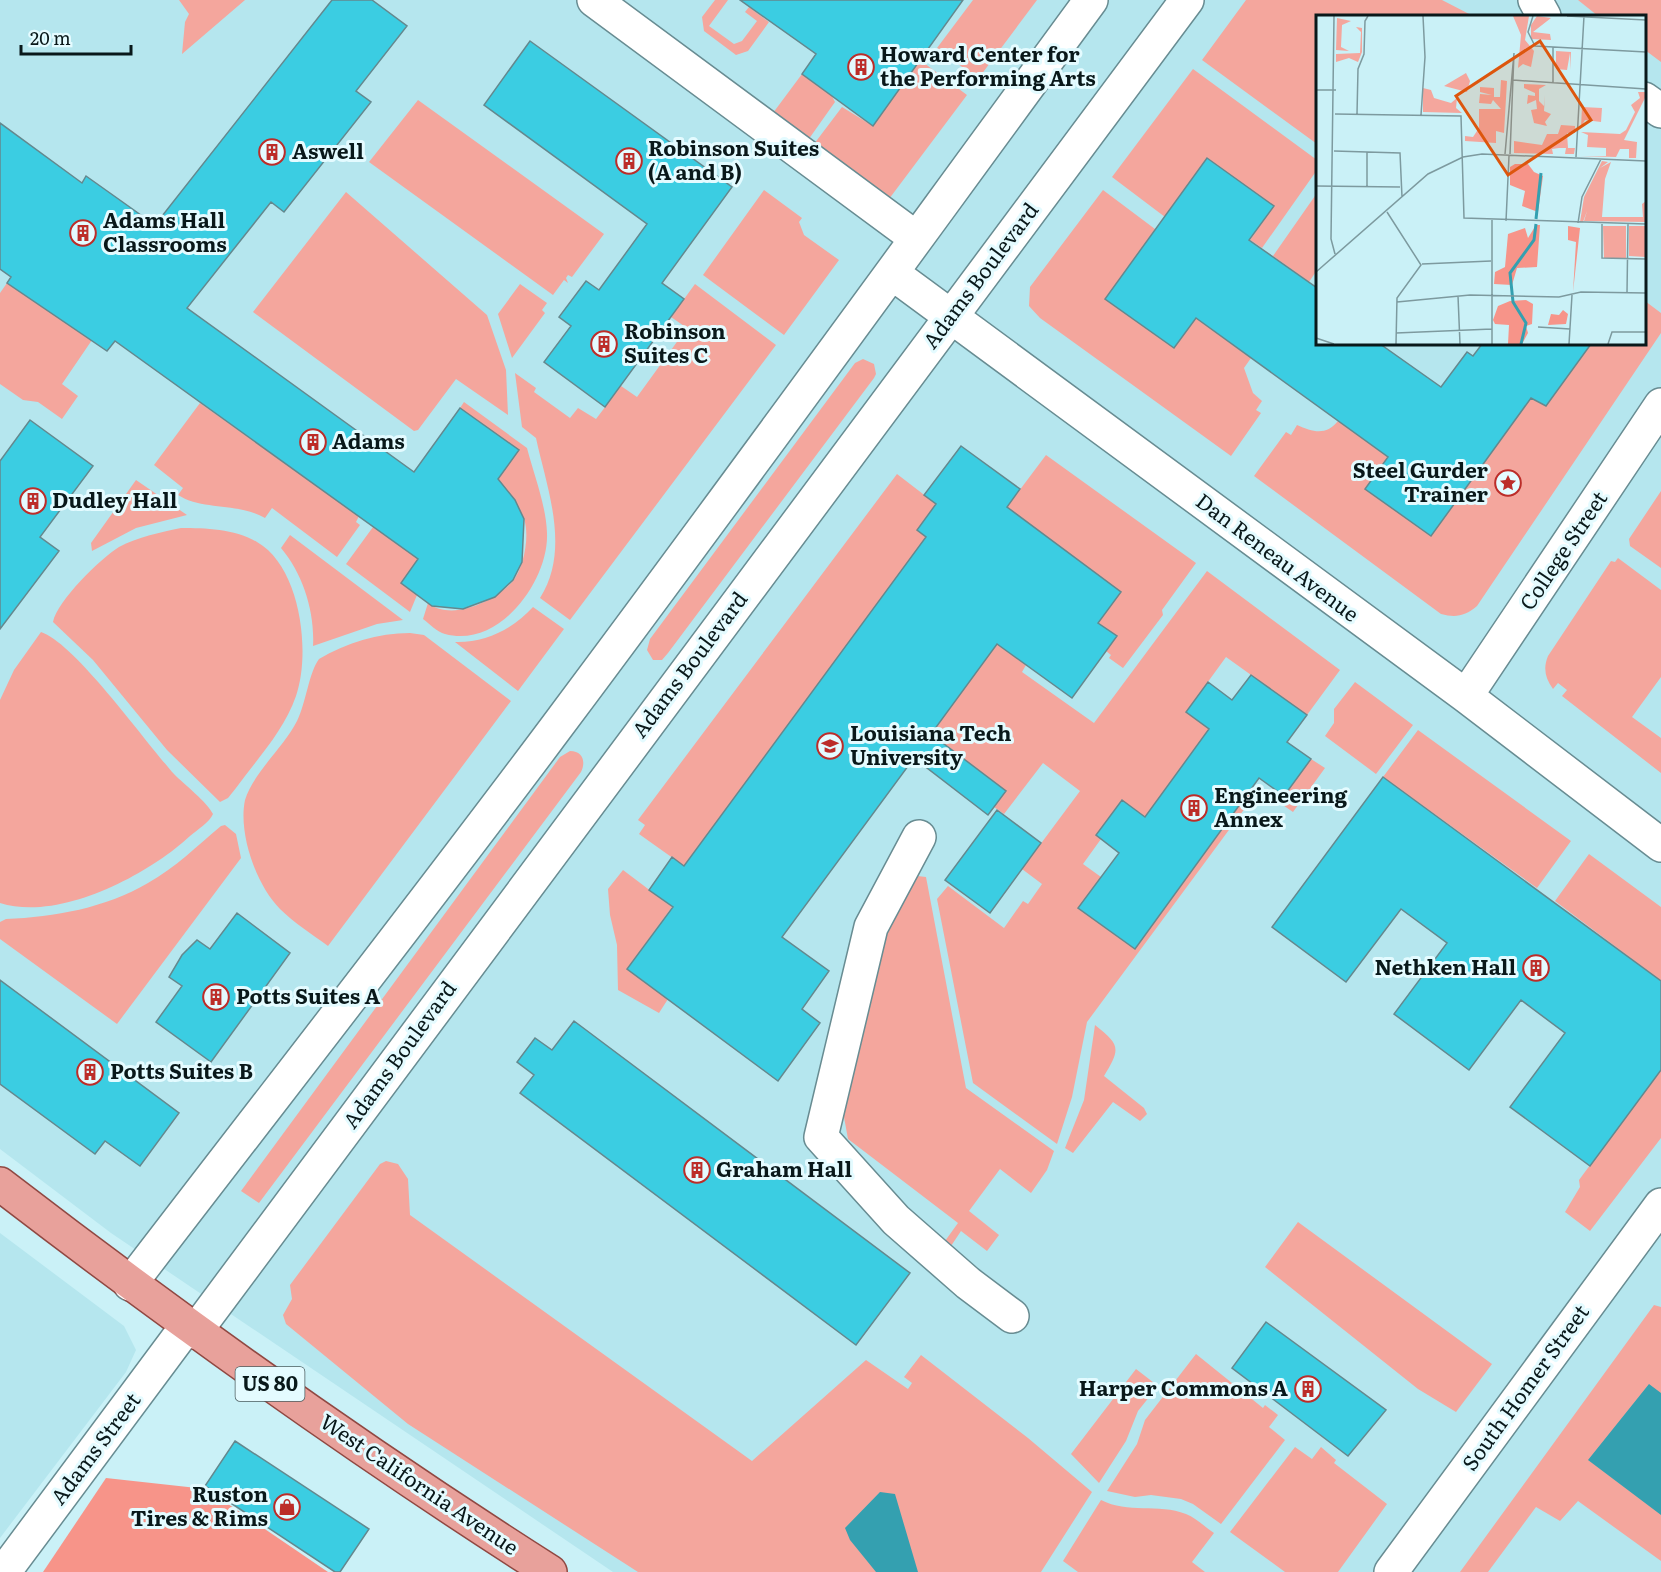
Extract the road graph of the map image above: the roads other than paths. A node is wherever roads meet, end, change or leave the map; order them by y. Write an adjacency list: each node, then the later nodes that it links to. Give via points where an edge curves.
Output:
1 (594, 0): 8 (street)
2 (1091, 0): 8 (street)
3 (1187, 0): 10 (street, Adams Boulevard)
4 (1535, 0): 5 (street)
5 (1543, 15)
6 (1646, 100): 7 (street)
7 (1661, 111)
8 (916, 238): 9 (street)
9 (892, 273): 10 (street, Dan Reneau Avenue); 17 (street, via 567,714)
10 (950, 316): 12 (street, Dan Reneau Avenue); 19 (street, Adams Boulevard)
11 (1661, 405): 12 (street, College Street)
12 (1466, 696): 14 (street, Dan Reneau Avenue)
13 (919, 837): 18 (street, via 871,927 821,1137 896,1220)
14 (1661, 845)
15 (0, 1184): 17 (main road, West California Avenue / US 80)
16 (1661, 1205): 22 (street, South Homer Street)
17 (130, 1284): 19 (main road, West California Avenue / US 80)
18 (1012, 1316)
19 (191, 1329): 20 (street, Adams Street); 21 (main road, West California Avenue / US 80, via 432,1496)
20 (4, 1572)
21 (550, 1572)
22 (1391, 1572)

